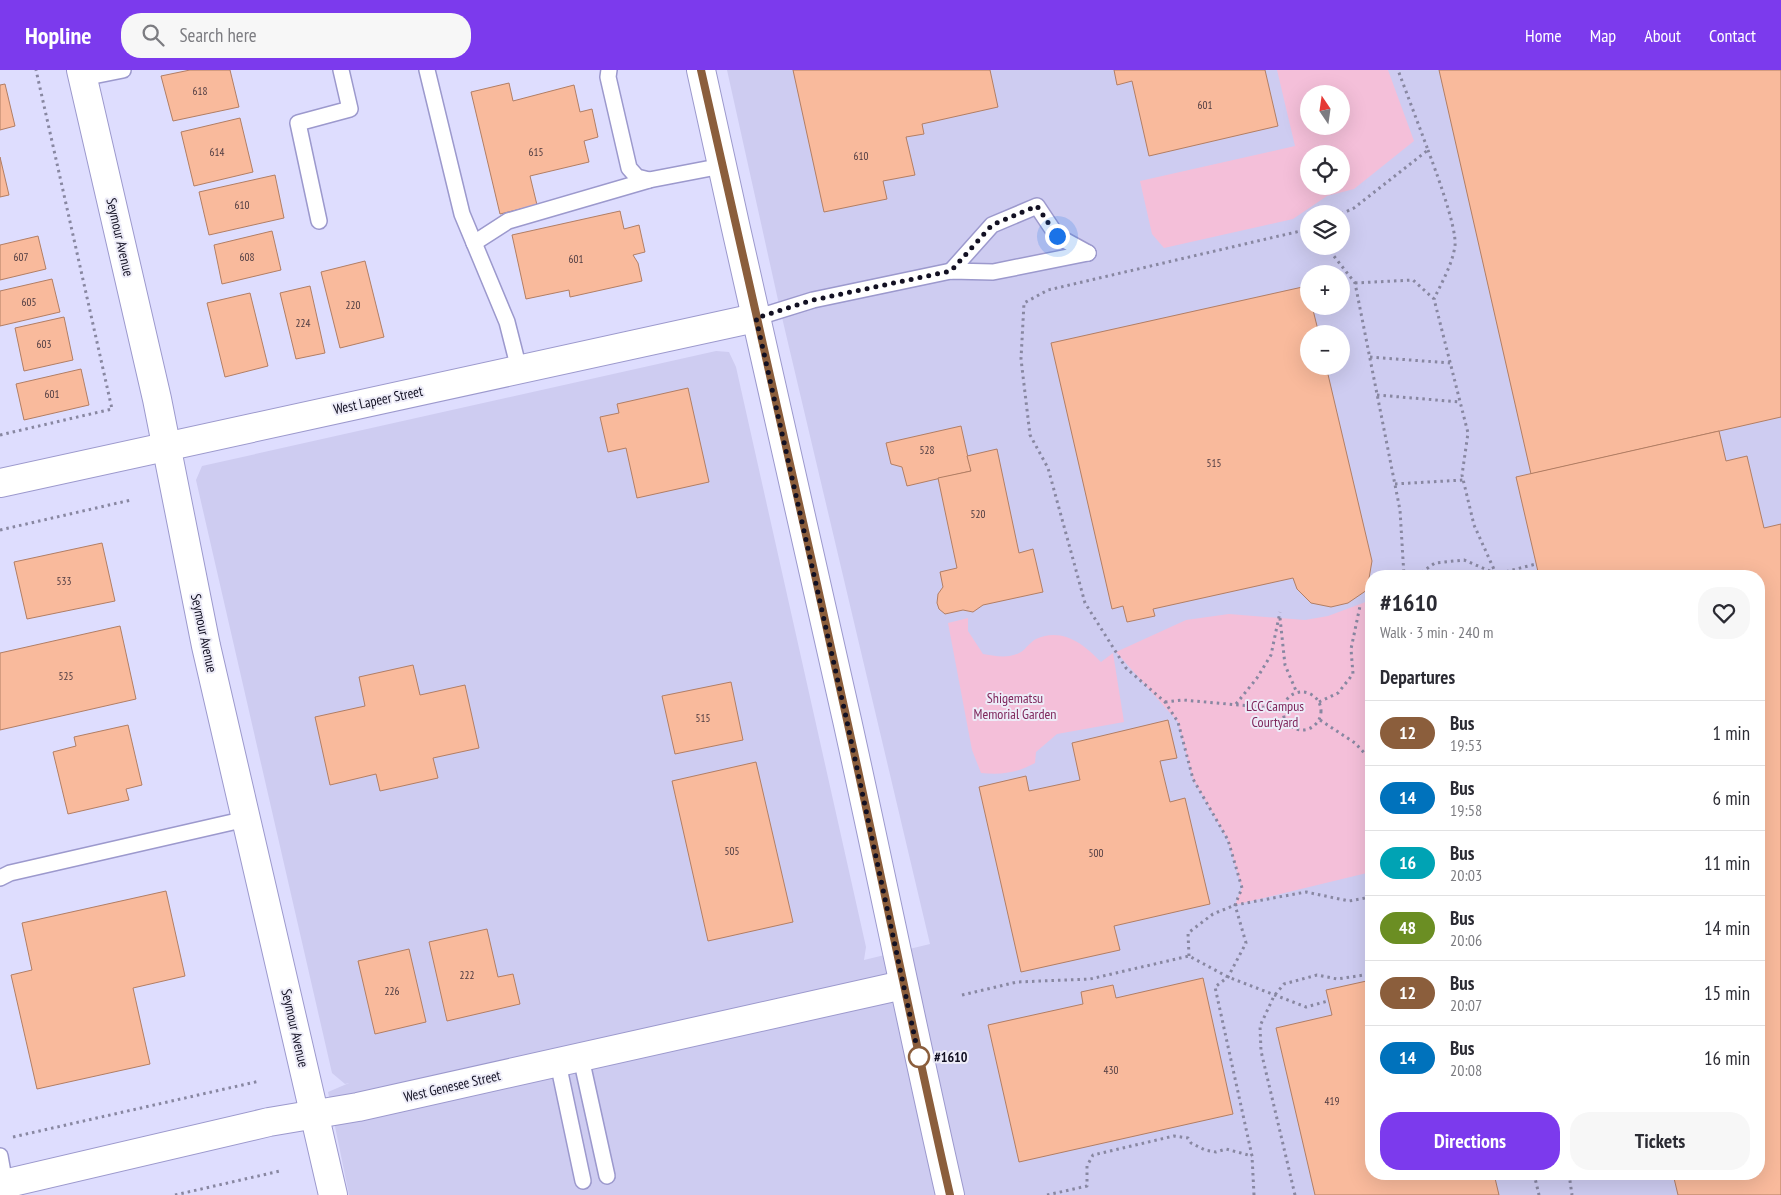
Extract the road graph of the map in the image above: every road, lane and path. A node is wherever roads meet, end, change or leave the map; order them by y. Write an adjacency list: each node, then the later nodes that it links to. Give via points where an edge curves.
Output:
1 (36, 70): 26 (path, via 112,409)
2 (123, 70): 8 (lane)
3 (341, 70): 13 (lane, via 350,109 298,122)
4 (427, 70): 15 (lane, via 462,214)
5 (609, 70): 11 (lane, via 629,168 637,177)
6 (701, 70): 10 (street)
7 (1398, 70): 9 (path)
8 (82, 74): 27 (street, Seymour Avenue)
9 (1428, 150): 12 (path); 19 (path, via 1455,243 1450,267)
10 (722, 166): 11 (lane); 20 (street)
11 (650, 180): 15 (lane, via 508,221)
12 (1350, 210)
13 (320, 221)
14 (1300, 232): 41 (path, via 1048,290 1024,303 1021,359 1030,435 1048,468 1085,603 1126,668)
15 (474, 243): 23 (lane, via 508,322)
16 (1333, 255): 18 (path)
17 (951, 271): 17 (lane, via 994,272 1088,253 1057,236 1037,206 992,225); 20 (lane, via 813,300)
18 (1355, 283): 19 (path, via 1413,280); 21 (path)
19 (1434, 299): 22 (path)
20 (756, 318): 23 (street, West Lapeer Street); 54 (street, via 889,910)
21 (1370, 358): 22 (path); 24 (path)
22 (1450, 362): 25 (path)
23 (519, 369): 27 (street, West Lapeer Street)
24 (1377, 395): 25 (path); 30 (path)
25 (1460, 402): 28 (path, via 1468,433)
26 (0, 434)
27 (166, 448): 29 (street, West Lapeer Street); 47 (street, Seymour Avenue, via 206,646)
28 (1463, 480): 30 (path); 37 (path, via 1474,525)
29 (0, 483)
30 (1395, 484): 34 (path)
31 (131, 500): 32 (path)
32 (0, 530)
33 (1536, 564): 38 (path)
34 (1404, 570)
35 (1425, 570): 36 (path, via 1435,563 1464,560)
36 (1486, 570)
37 (1495, 570)
38 (1515, 570)
39 (1360, 606): 42 (path, via 1351,649 1353,674 1338,694)
40 (1297, 693): 42 (path, via 1310,694); 43 (path, via 1285,665 1280,612 1271,655 1258,678); 44 (path, via 1288,699)
41 (1165, 702): 43 (path, via 1183,700); 50 (path, via 1178,722 1193,780 1228,840 1242,888)
42 (1319, 702): 45 (path)
43 (1236, 705): 44 (path)
44 (1283, 709): 45 (path, via 1285,721 1300,731 1312,728)
45 (1320, 720): 46 (path, via 1355,743)
46 (1365, 754)
47 (246, 819): 48 (lane); 60 (street, Seymour Avenue)
48 (0, 878)
49 (1365, 898): 50 (path, via 1349,901 1306,892)
50 (1235, 905): 51 (path, via 1213,914 1188,933); 53 (path, via 1246,943)
51 (1188, 956): 53 (path); 55 (path, via 1090,978 1018,982)
52 (1365, 975): 56 (path, via 1337,980 1317,975 1284,984)
53 (1228, 977): 56 (path); 63 (path, via 1215,987)
54 (902, 985): 58 (street, West Genesee Street); 72 (street)
55 (962, 995)
56 (1274, 996): 57 (path, via 1306,1007); 75 (path, via 1260,1026 1261,1050)
57 (1328, 1001)
58 (570, 1060): 60 (street, West Genesee Street); 65 (lane); 68 (lane)
59 (260, 1081): 61 (path)
60 (316, 1115): 69 (street, West Genesee Street, via 269,1122); 71 (street, Seymour Avenue)
61 (10, 1138)
62 (0, 1156): 69 (lane)
63 (1252, 1156): 73 (path, via 1226,1149 1216,1152 1205,1150 1188,1138 1174,1136 1093,1155 1087,1166 1087,1186); 74 (path)
64 (280, 1172): 70 (path)
65 (607, 1176)
66 (1535, 1180): 76 (path)
67 (1570, 1180): 77 (path)
68 (583, 1181)
69 (2, 1184)
70 (175, 1195)
71 (334, 1195)
72 (950, 1195)
73 (1047, 1195)
74 (1254, 1195)
75 (1295, 1195)
76 (1539, 1195)
77 (1572, 1195)

